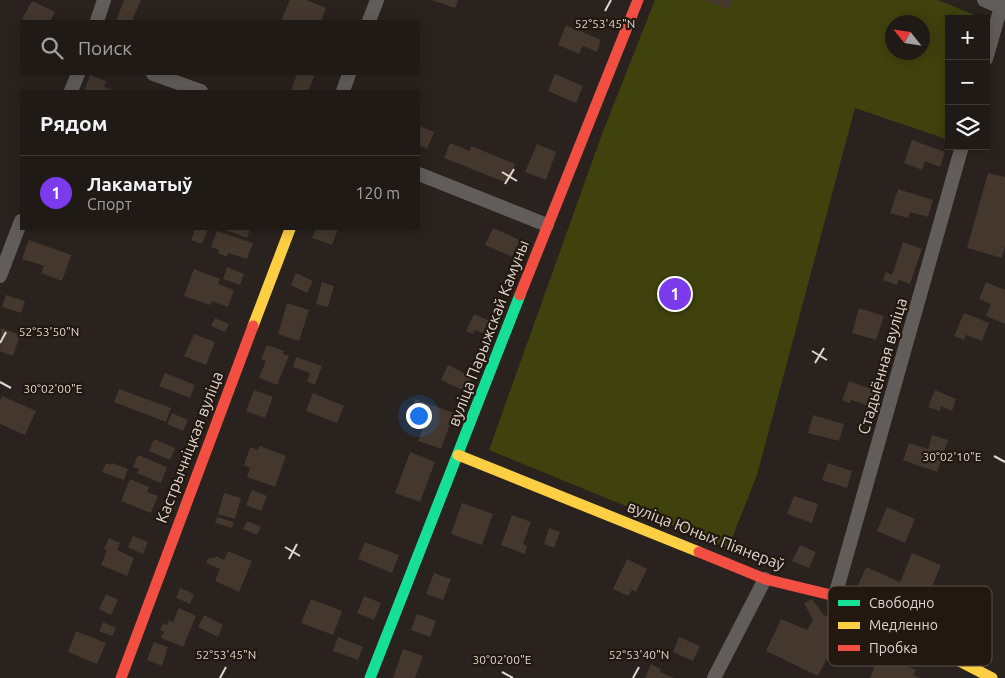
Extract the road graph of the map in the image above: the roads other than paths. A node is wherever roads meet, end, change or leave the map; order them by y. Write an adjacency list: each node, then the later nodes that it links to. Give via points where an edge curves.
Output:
1 (104, 0): 6 (street)
2 (377, 0): 7 (street)
3 (638, 0): 18 (street, вуліца Парыжскай Камуны)
4 (984, 0): 5 (street)
5 (1003, 5): 8 (street)
6 (97, 20)
7 (369, 20)
8 (990, 46)
9 (78, 75): 12 (street)
10 (156, 75): 13 (street)
11 (349, 75): 14 (street)
12 (71, 90)
13 (197, 90)
14 (342, 90)
15 (961, 150): 23 (street, Стадыённая вуліца)
16 (420, 174): 18 (street)
17 (20, 224): 20 (street)
18 (547, 225): 21 (street, вуліца Парыжскай Камуны)
19 (290, 230): 26 (street, Кастрычніцкая вуліца)
20 (0, 276)
21 (458, 455): 22 (street, вуліца Юных Піянераў); 27 (street, вуліца Парыжскай Камуны)
22 (765, 579): 24 (street, вуліца Юных Піянераў); 28 (street)
23 (838, 586)
24 (828, 594)
25 (969, 666): 29 (street, вуліца Юных Піянераў)
26 (121, 678)
27 (370, 678)
28 (714, 678)
29 (992, 678)

